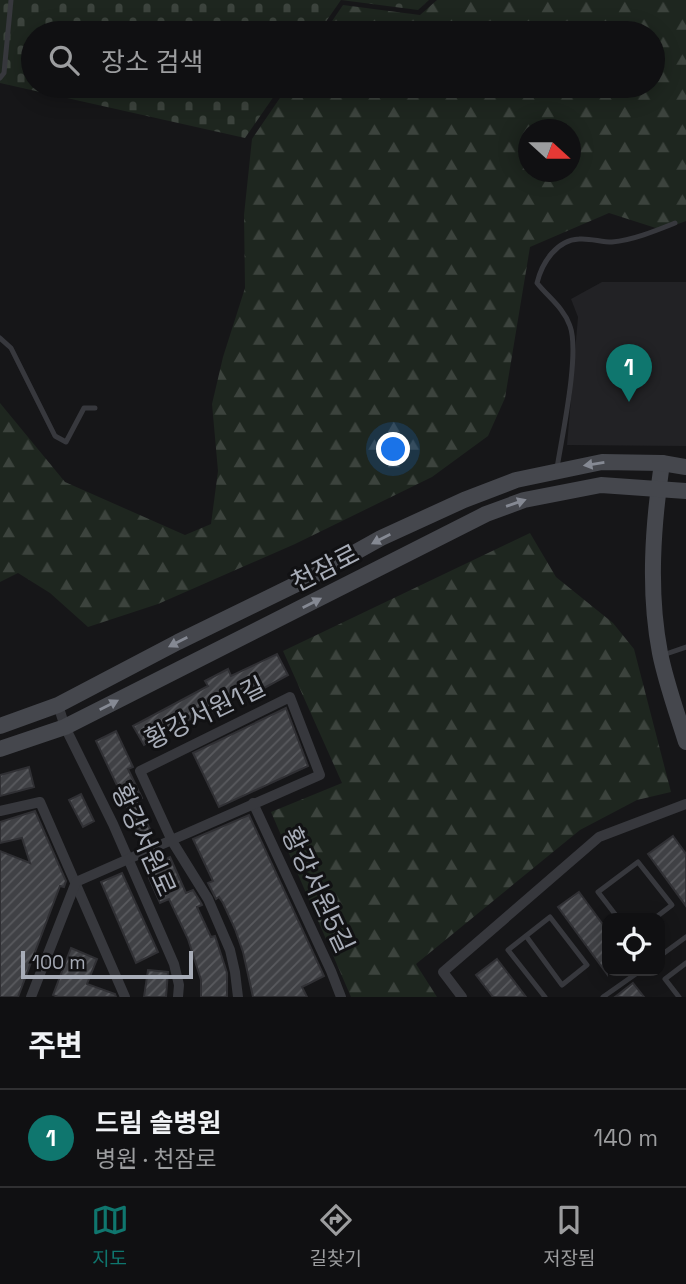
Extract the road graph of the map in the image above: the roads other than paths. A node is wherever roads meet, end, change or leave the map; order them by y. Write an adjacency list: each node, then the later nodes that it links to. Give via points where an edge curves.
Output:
1 (11, 0): 2 (lane)
2 (0, 78)
3 (675, 223): 8 (lane, via 611,242 578,239 563,243 546,259 537,283 559,305 574,339)
4 (0, 338): 5 (lane, via 11,348 55,436 66,442 84,408)
5 (95, 408)
6 (662, 463): 7 (street, 천잠로); 8 (street, 천잠로, one-way to 8, via 602,462); 9 (street)
7 (686, 467)
8 (557, 471): 13 (street, 천잠로, one-way to 13, via 516,480 381,538)
9 (659, 488): 10 (street, 천잠로); 12 (street, via 653,584); 15 (street, 천잠로, one-way to 9, via 486,514 524,500 601,485)
10 (686, 491)
11 (686, 647): 12 (lane)
12 (661, 656): 16 (street)
13 (58, 705): 14 (street, 천잠로); 15 (street, 황강서원로)
14 (0, 726)
15 (65, 727): 17 (street, 천잠로); 22 (street, 황강서원로)
16 (686, 742)
17 (0, 749)
18 (253, 803): 21 (street, 황강서원1길); 21 (street, 황강서원1길, via 320,775 290,697 140,771); 35 (street, 황강서원5길)
19 (686, 804): 36 (street, via 599,837 443,972)
20 (0, 811): 23 (street, via 40,802)
21 (172, 841): 22 (street, 황강서원1길); 34 (street, via 208,899 230,950)
22 (128, 859): 23 (street, 황강서원1길); 33 (street, 황강서원로, via 174,964)
23 (76, 882): 31 (street); 32 (street)
24 (614, 913): 25 (lane, via 598,892 638,862 672,905)
25 (662, 913)
26 (526, 936): 26 (lane, via 550,917 587,965 562,985); 37 (lane, via 508,950)
27 (686, 937): 28 (lane)
28 (665, 952)
29 (686, 963): 39 (lane, via 665,979)
30 (633, 976): 38 (lane)
31 (32, 997)
32 (125, 997)
33 (178, 997)
34 (238, 997)
35 (341, 997)
36 (462, 997)
37 (545, 997)
38 (603, 997)
39 (679, 997)

